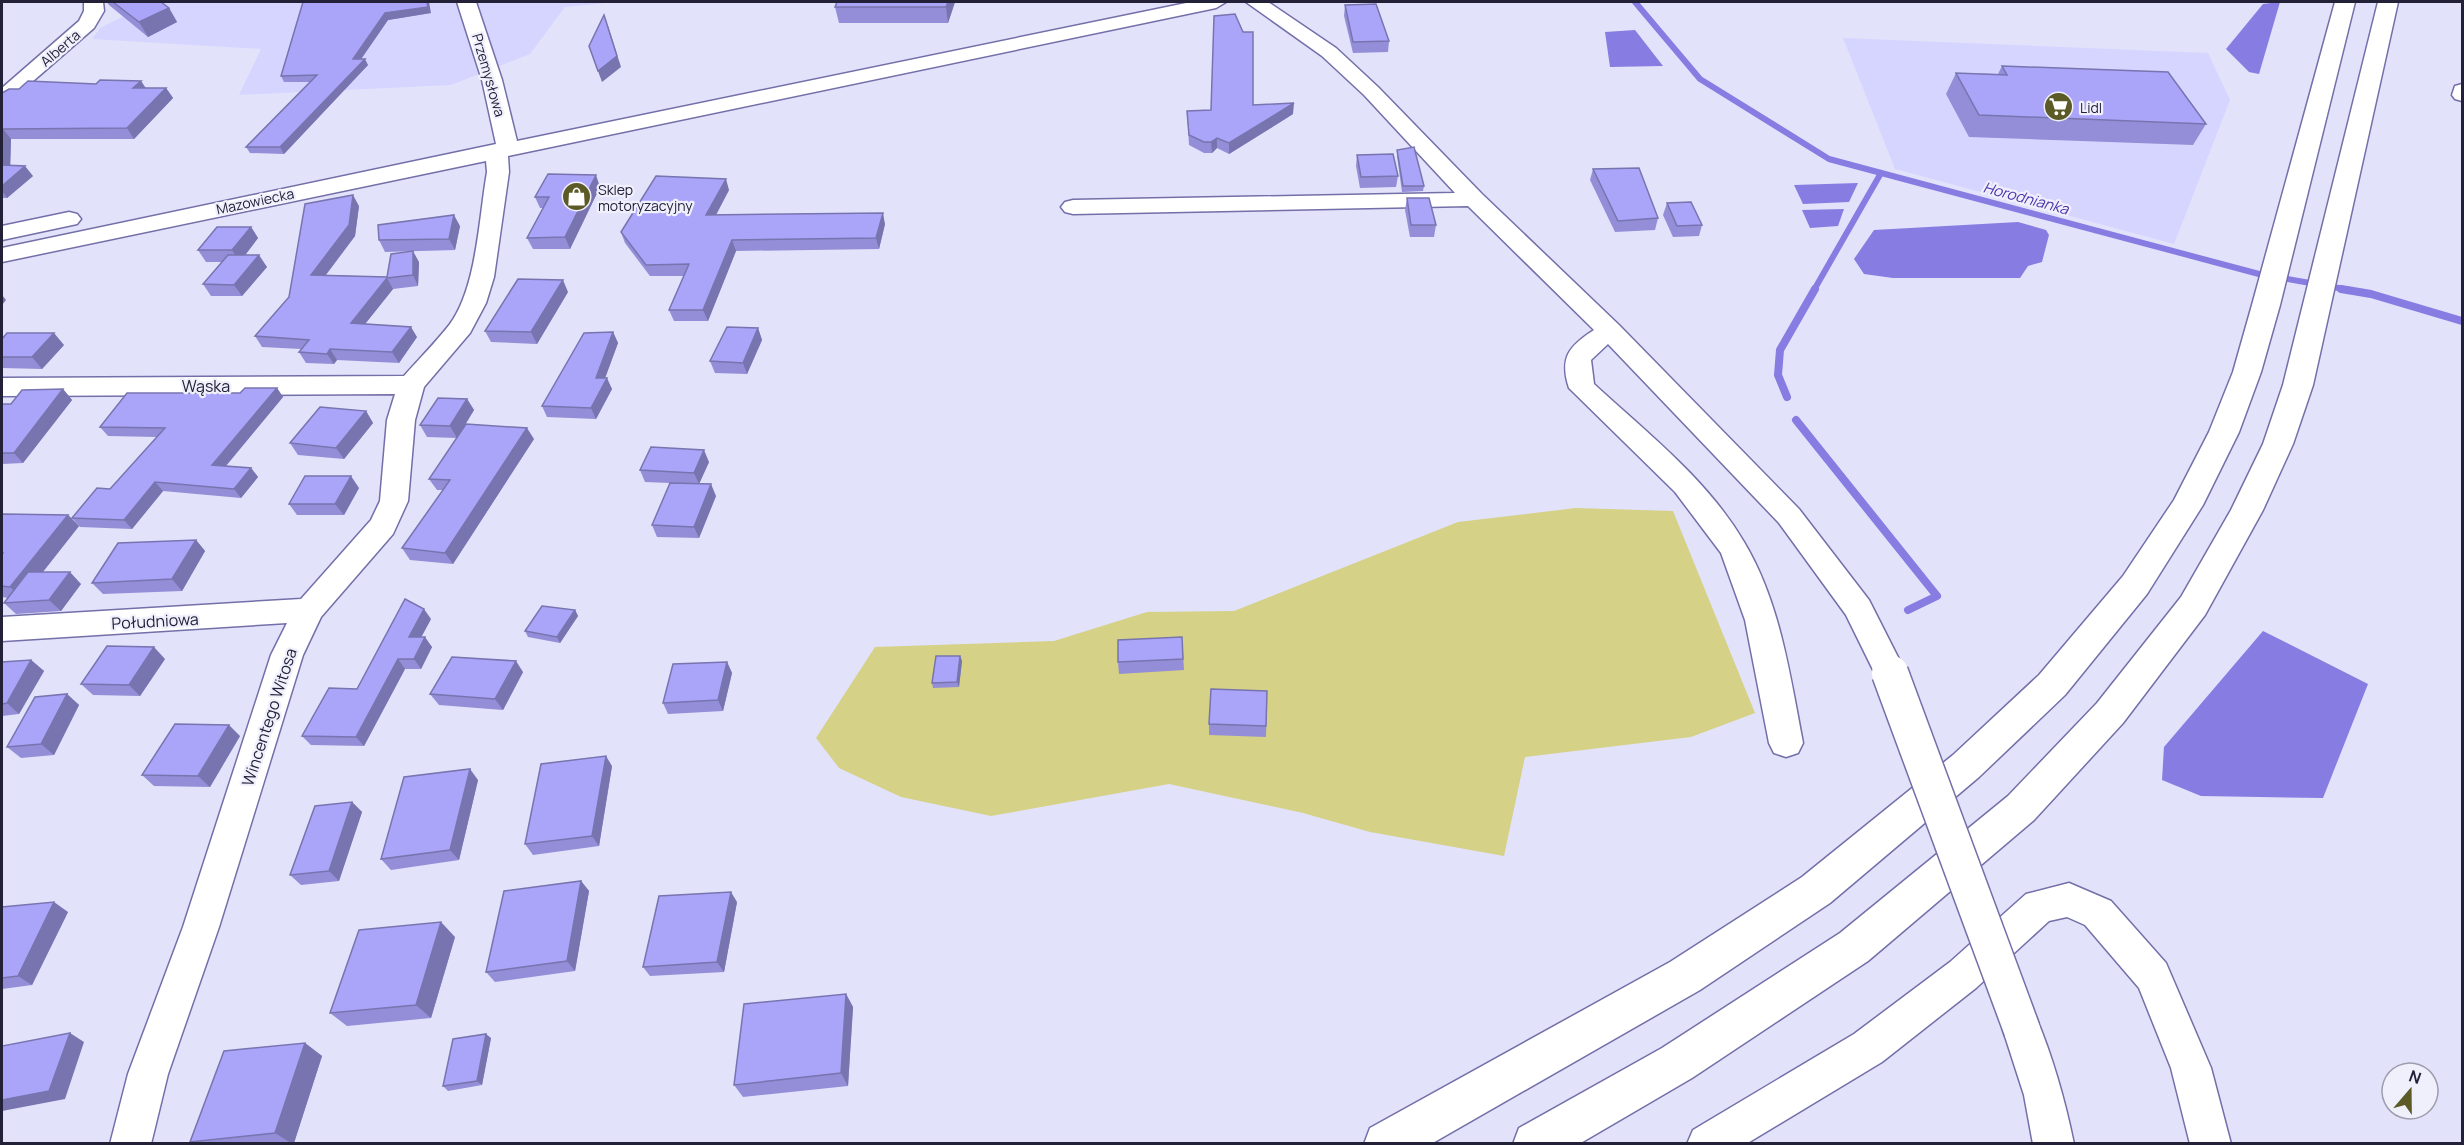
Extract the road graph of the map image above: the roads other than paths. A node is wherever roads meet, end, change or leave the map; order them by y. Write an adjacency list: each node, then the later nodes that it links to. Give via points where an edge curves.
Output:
1 (93, 2): 7 (street, Alberta, via 94,11 87,24)
2 (466, 2): 8 (street, Przemysłowa, via 492,80)
3 (1216, 2): 8 (street, Mazowiecka)
4 (1256, 2): 10 (street, via 1329,52)
5 (2345, 2): 23 (main road, via 2266,305 2224,432 2187,504 2136,585 2052,685 1966,766 1816,890 1685,976)
6 (2388, 2): 24 (main road, via 2298,385 2278,444 2247,510 2193,606 2094,731 2020,808 1854,947 1677,1063)
7 (5, 92)
8 (502, 150): 14 (street, Mazowiecka); 17 (street, Wincentego Witosa, via 482,277 474,303 461,327)
9 (378, 158): 13 (street)
10 (1474, 199): 11 (street); 16 (street)
11 (1073, 207)
12 (307, 210): 15 (street)
13 (2, 233)
14 (2, 255)
15 (2, 274)
16 (1610, 331): 21 (street, via 1585,348 1577,359 1576,372 1582,388 1694,497 1734,550 1758,615); 26 (street, bridge, via 1789,516 1858,608 1890,673 2022,1030 2044,1095)
17 (411, 385): 18 (street, Wąska); 19 (street, Wincentego Witosa, via 402,420 394,501 383,526)
18 (2, 387)
19 (309, 610): 20 (street, Południowa); 22 (street, Wincentego Witosa, via 287,656 201,927 148,1074)
20 (2, 629)
21 (1786, 743)
22 (130, 1143)
23 (1386, 1143)
24 (1535, 1143)
25 (1707, 1143): 27 (street, via 1868,1048 1963,975 2039,906 2069,900 2098,913 2153,976 2191,1068)
26 (2054, 1143)
27 (2211, 1143)

